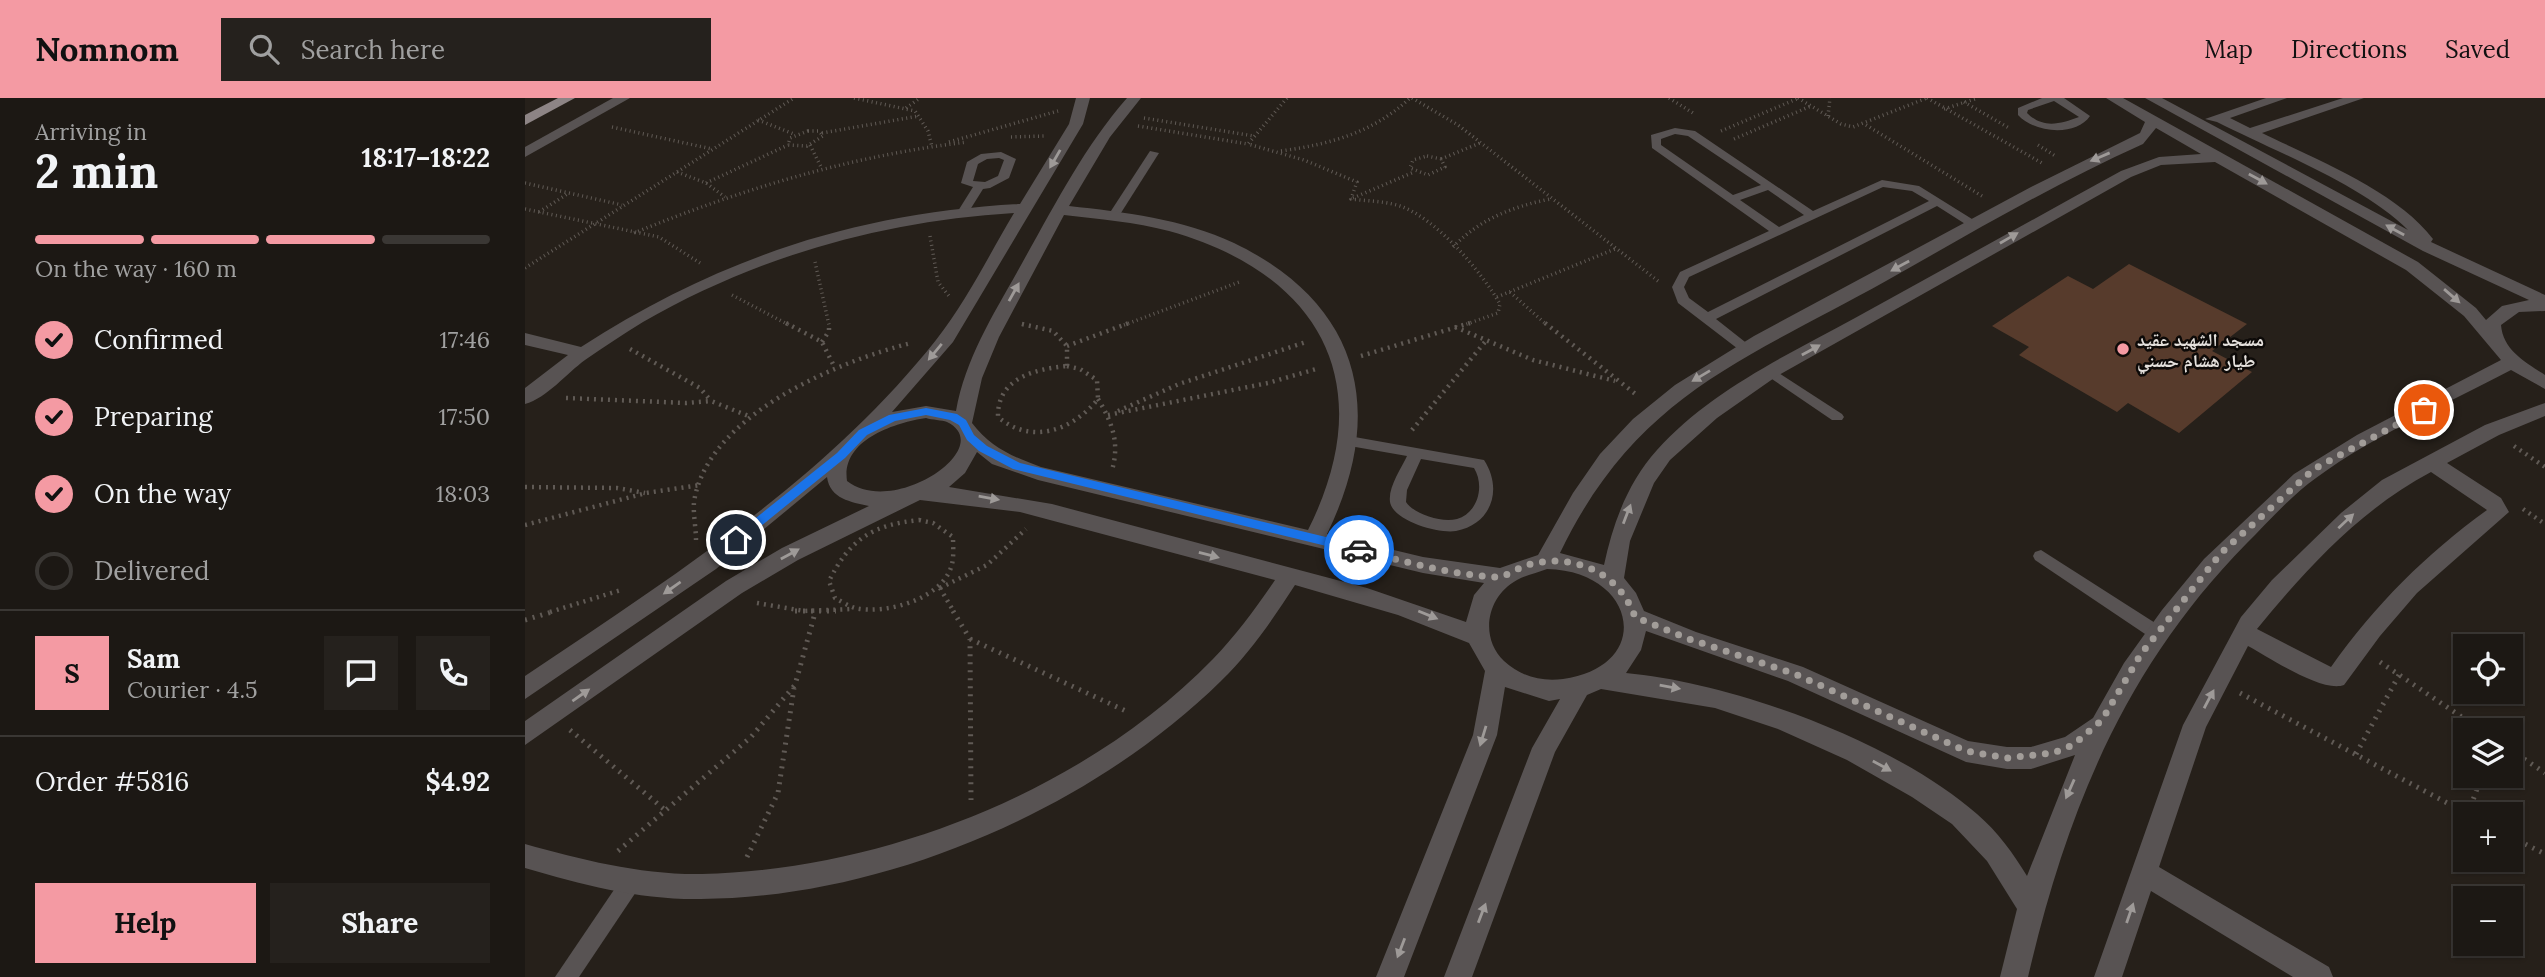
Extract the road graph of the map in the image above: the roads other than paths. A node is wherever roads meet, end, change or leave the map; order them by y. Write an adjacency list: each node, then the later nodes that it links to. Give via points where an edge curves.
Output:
1 (568, 98): 11 (main road)
2 (623, 98): 15 (street)
3 (1133, 98): 23 (street)
4 (2054, 98): 4 (lane, via 2023,108 2022,113 2044,128 2054,129 2085,116)
5 (2113, 98): 12 (street)
6 (2152, 98): 13 (street)
7 (2280, 98): 10 (street)
8 (2357, 98): 14 (street)
9 (1083, 102): 22 (street, one-way to 22)
10 (2218, 117): 13 (street); 14 (street)
11 (525, 121)
12 (2153, 121): 17 (street); 27 (street, one-way to 27, via 2147,135 2138,141 2062,175)
13 (2198, 123): 29 (street, one-way to 13)
14 (2248, 133): 29 (street, via 2401,214)
15 (525, 153)
16 (1154, 153): 25 (lane)
17 (2217, 157): 32 (street, one-way to 32, via 2412,266 2447,291); 37 (street, one-way to 17, via 2143,166 2176,158)
18 (979, 186): 24 (lane)
19 (1770, 186): 20 (lane); 20 (lane, via 1691,133 1675,131 1655,137 1656,146); 26 (lane)
20 (1732, 199): 28 (lane)
21 (1937, 202): 26 (lane, via 1915,188 1882,183); 27 (lane); 31 (lane)
22 (1027, 208): 24 (street); 43 (street, one-way to 43, via 944,342)
23 (1059, 210): 25 (street); 42 (street, one-way to 23, via 973,372)
24 (964, 211): 35 (street, via 810,244 716,280)
25 (1115, 214): 44 (street, via 1216,239 1272,270 1315,310 1342,362)
26 (1812, 215): 28 (lane)
27 (1974, 224): 34 (street, one-way to 34)
28 (1777, 231): 31 (lane, via 1684,275 1678,287 1683,300)
29 (2429, 248): 30 (street)
30 (2545, 304): 32 (street, via 2514,307 2499,314 2492,324)
31 (1707, 318): 34 (lane)
32 (2493, 338): 36 (street)
33 (525, 339): 35 (street)
34 (1747, 349): 51 (street, one-way to 51, via 1684,386 1623,440 1581,496)
35 (583, 354): 39 (street)
36 (2512, 362): 38 (street); 56 (street, via 2314,469 2221,553)
37 (1771, 372): 41 (lane); 54 (street, one-way to 37, via 1617,544 1643,480 1696,423)
38 (2545, 383)
39 (526, 397)
40 (2545, 410): 47 (street, via 2492,430)
41 (1836, 417)
42 (967, 430): 43 (street, via 940,413 926,412 893,418); 48 (street, via 969,449 953,474); 49 (street, via 1017,467)
43 (863, 432): 46 (street)
44 (1349, 441): 45 (lane); 49 (street, via 1342,472)
45 (1416, 453): 45 (lane, via 1479,464 1489,484 1480,510 1454,525 1406,514 1398,503 1399,490)
46 (841, 455): 48 (street, via 835,469 846,493 861,499); 61 (street, one-way to 61, via 708,563)
47 (2431, 463): 57 (street, one-way to 47, via 2280,586 2348,518 2389,485); 57 (street, via 2494,503 2499,512 2453,544 2411,582 2336,678)
48 (911, 496): 52 (street, one-way to 52, via 992,498); 63 (street, one-way to 48, via 734,587 802,548)
49 (1314, 539): 53 (street, via 1423,565)
50 (2041, 555): 56 (lane)
51 (1546, 561): 53 (street); 54 (street, via 1582,565)
52 (1290, 576): 58 (street, one-way to 58, via 1402,606); 66 (street, via 1256,626 1211,676 1155,725 1039,798 972,829 813,876 733,886)
53 (1501, 577): 58 (street, via 1479,604)
54 (1612, 581): 55 (street, via 1623,591)
55 (1635, 617): 60 (street, via 1636,631 1626,658); 62 (street, via 1795,674 1946,744 1986,756 2031,758 2053,753 2073,745)
56 (2157, 633): 62 (street)
57 (2243, 633): 65 (street, one-way to 57, via 2195,725)
58 (1476, 636): 59 (street)
59 (1497, 670): 60 (street, via 1516,682 1551,691); 69 (street, one-way to 69, via 1485,735)
60 (1590, 684): 67 (street, one-way to 67, via 1647,683 1737,702 1869,760 1945,803 1970,824 2014,876); 70 (street, one-way to 60, via 1544,748)
61 (525, 689)
62 (2102, 720): 67 (street, one-way to 67, via 2067,797)
63 (525, 734)
64 (525, 856): 66 (street, via 588,876)
65 (2144, 872): 72 (street, one-way to 65); 73 (street)
66 (631, 882): 68 (lane)
67 (2030, 906): 71 (street)
68 (566, 977)
69 (1390, 977)
70 (1458, 977)
71 (2014, 977)
72 (2108, 977)
73 (2319, 977)

